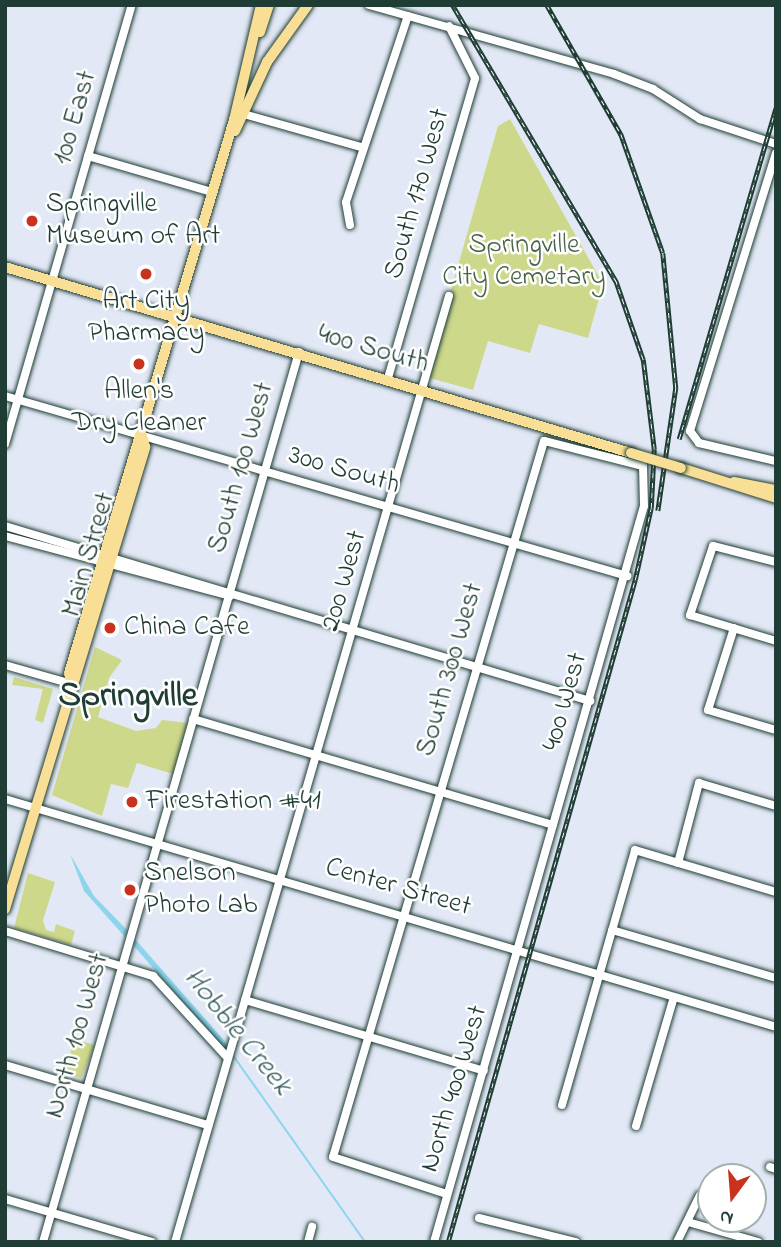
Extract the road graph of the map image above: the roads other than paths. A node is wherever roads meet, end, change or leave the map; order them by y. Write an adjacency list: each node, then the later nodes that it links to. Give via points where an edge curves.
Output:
1 (132, 5): 12 (street, 100 East)
2 (261, 5): 8 (main road)
3 (269, 5): 8 (main road)
4 (308, 5): 8 (main road, via 267,62)
5 (369, 5): 6 (street)
6 (408, 16): 7 (street); 10 (street)
7 (449, 26): 9 (street, via 614,74 653,89 700,119); 20 (street, South 170 West, via 475,78)
8 (238, 115): 10 (street); 13 (main road, Main Street)
9 (776, 144)
10 (361, 147): 14 (street, via 346,202)
11 (776, 153): 26 (street, via 693,415 692,439)
12 (88, 156): 13 (street); 16 (street, 100 East)
13 (212, 192): 18 (main road, Main Street)
14 (350, 225)
15 (5, 267): 16 (main road, 400 South)
16 (53, 281): 18 (main road, 400 South); 23 (street, 100 East)
17 (449, 296): 21 (street, 200 West)
18 (176, 316): 19 (main road, 400 South); 24 (main road, Main Street)
19 (299, 352): 20 (main road, 400 South); 28 (street, South 100 West)
20 (388, 378): 21 (main road, 400 South)
21 (425, 388): 29 (main road, 400 South, bridge); 32 (street, 200 West)
22 (5, 396): 23 (street, 300 South)
23 (18, 400): 24 (street, 300 South); 25 (street, 100 East)
24 (142, 436): 28 (street, 300 South); 36 (main road, Main Street, via 145,447)
25 (5, 444)
26 (776, 461)
27 (643, 467): 35 (street, South 300 West, via 544,441); 38 (street, 400 West, via 643,514)
28 (264, 471): 32 (street, 300 South); 39 (street, South 100 West)
29 (727, 481): 30 (main road, 400 South); 31 (main road, 400 South)
30 (776, 489)
31 (776, 498)
32 (390, 507): 35 (street, 300 South); 41 (street, 200 West)
33 (5, 526): 36 (street)
34 (5, 536): 36 (street)
35 (512, 543): 38 (street, 300 South); 44 (street, South 300 West)
36 (107, 560): 39 (street); 45 (main road, Main Street)
37 (776, 562): 40 (street, via 713,546 690,615)
38 (627, 576): 46 (street, 400 West)
39 (230, 596): 41 (street); 47 (street, South 100 West)
40 (734, 628): 42 (street); 48 (street, via 708,710)
41 (354, 632): 44 (street); 49 (street, 200 West)
42 (776, 640)
43 (5, 665): 45 (street)
44 (475, 667): 46 (street); 50 (street, South 300 West)
45 (72, 684): 53 (main road, Main Street)
46 (590, 701): 54 (street, 400 West)
47 (193, 719): 49 (street); 55 (street, North 100 West)
48 (776, 730)
49 (317, 755): 50 (street); 57 (street, 200 West)
50 (439, 791): 54 (street); 60 (street, South 300 West)
51 (5, 799): 53 (street, Center Street)
52 (776, 806): 56 (street, via 699,783)
53 (35, 807): 55 (street, Center Street); 59 (main road, Main Street)
54 (553, 825): 63 (street, 400 West)
55 (158, 843): 57 (street, Center Street); 64 (street, North 100 West)
56 (678, 863): 58 (street); 61 (street, via 635,850)
57 (282, 878): 60 (street, Center Street); 68 (street, 200 West)
58 (776, 891)
59 (5, 909)
60 (403, 914): 63 (street, Center Street); 70 (street, South 300 West)
61 (612, 930): 65 (street); 66 (street)
62 (5, 931): 64 (street)
63 (520, 949): 65 (street, Center Street); 73 (street, North 400 West)
64 (122, 965): 71 (street, via 162,983); 74 (street, North 100 West)
65 (600, 976): 67 (street, Center Street); 75 (street)
66 (776, 978)
67 (674, 997): 69 (street, Center Street); 77 (street)
68 (245, 1000): 70 (street); 71 (street, 200 West)
69 (776, 1027)
70 (368, 1036): 73 (street); 78 (street, South 300 West, via 333,1157)
71 (228, 1058): 76 (street, 200 West)
72 (5, 1065): 74 (street)
73 (484, 1071): 78 (street, North 400 West)
74 (87, 1088): 76 (street); 81 (street, North 100 West)
75 (562, 1105)
76 (208, 1125): 88 (street, 200 West)
77 (636, 1126)
78 (447, 1194): 90 (street, North 400 West)
79 (5, 1199): 81 (street)
80 (697, 1203): 83 (street)
81 (52, 1213): 86 (street, North 100 West); 87 (street)
82 (479, 1218): 91 (street)
83 (688, 1222): 85 (street); 92 (street)
84 (312, 1227): 89 (street)
85 (740, 1239): 93 (street)
86 (43, 1242)
87 (152, 1242)
88 (175, 1242)
89 (308, 1242)
90 (434, 1242)
91 (576, 1242)
92 (677, 1242)
93 (758, 1242)

